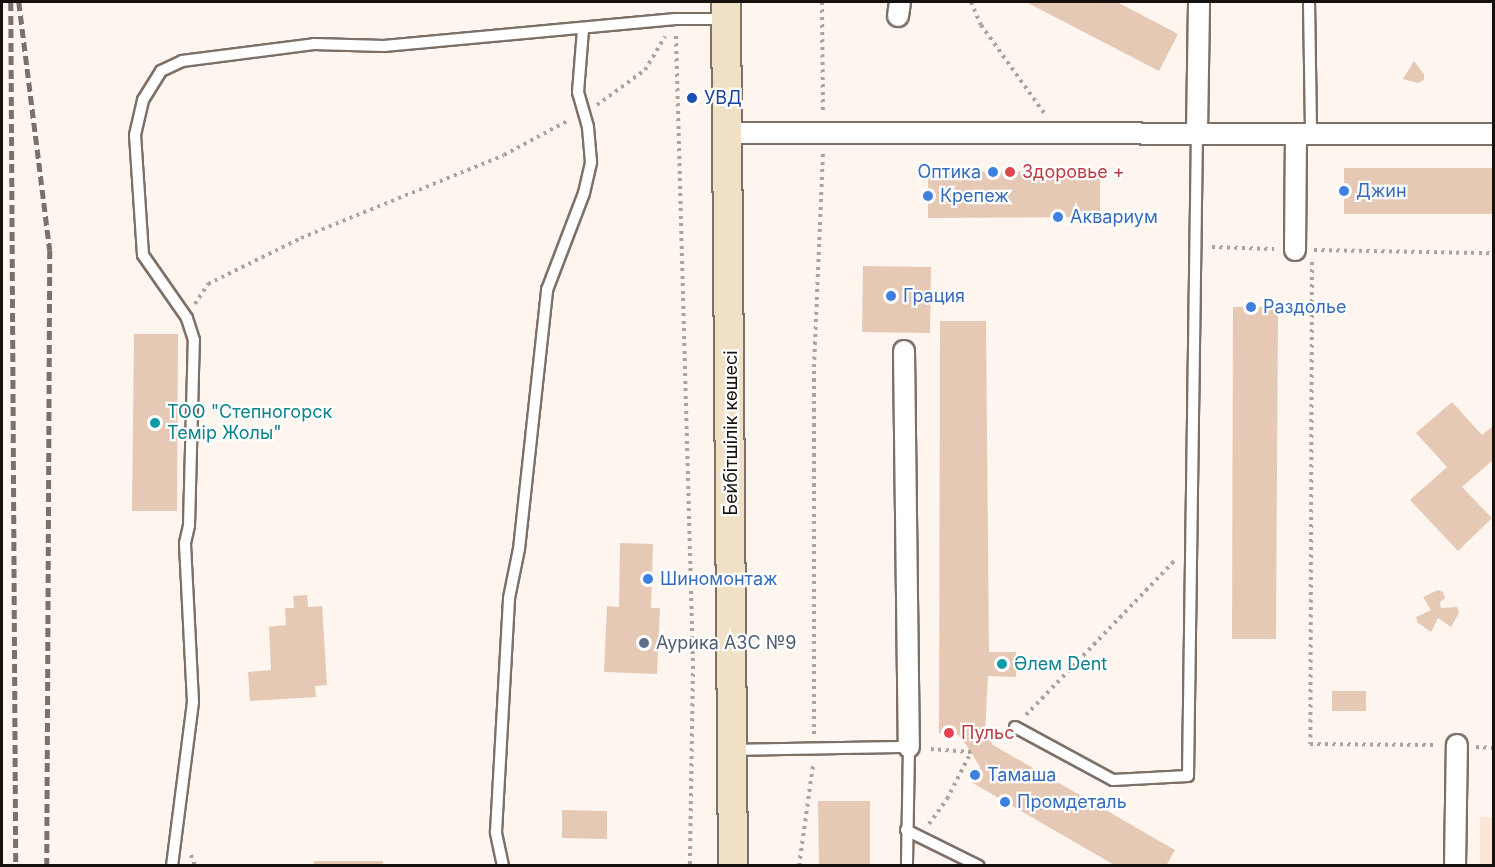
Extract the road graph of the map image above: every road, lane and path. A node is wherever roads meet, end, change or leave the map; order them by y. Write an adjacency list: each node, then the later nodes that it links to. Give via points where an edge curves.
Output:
1 (822, 2): 12 (path)
2 (971, 2): 11 (path, via 981,25)
3 (1309, 2): 13 (lane)
4 (1196, 3): 10 (street)
5 (726, 10): 6 (lane); 9 (street, Бейбітшілік көшесі)
6 (676, 19): 7 (lane); 8 (path, via 645,70); 32 (path, via 693,666)
7 (583, 30): 8 (lane, via 578,64); 30 (lane, via 384,46 314,44 182,60 161,71 143,100 135,135 143,255 187,318 194,340 189,525 185,543 193,702)
8 (583, 112): 18 (path, via 504,155 301,238); 31 (lane, via 591,162 584,193 547,290 519,549 509,598 495,832)
9 (729, 132): 12 (street); 26 (street, Бейбітшілік көшесі)
10 (1197, 132): 11 (street); 13 (street); 15 (lane)
11 (1056, 133): 12 (street)
12 (823, 134): 27 (path, via 814,368)
13 (1304, 134): 14 (street); 16 (street)
14 (1494, 134)
15 (1198, 246): 16 (path); 20 (lane)
16 (1303, 250): 17 (path); 23 (path, via 1310,744)
17 (1494, 253)
18 (208, 284)
19 (904, 351): 24 (street)
20 (1193, 541): 21 (path); 21 (lane, via 1188,776 1113,780)
21 (1015, 727): 22 (path)
22 (989, 740)
23 (1457, 746): 25 (path); 37 (street)
24 (909, 747): 27 (lane); 28 (lane); 29 (path, via 970,752 947,799)
25 (1494, 748)
26 (732, 750): 27 (lane); 33 (street, Бейбітшілік көшесі)
27 (814, 750): 34 (path)
28 (906, 830): 29 (lane); 35 (lane)
29 (920, 837): 36 (lane)
30 (172, 866)
31 (503, 866)
32 (690, 866)
33 (733, 866)
34 (799, 866)
35 (907, 866)
36 (979, 866)
37 (1455, 866)

